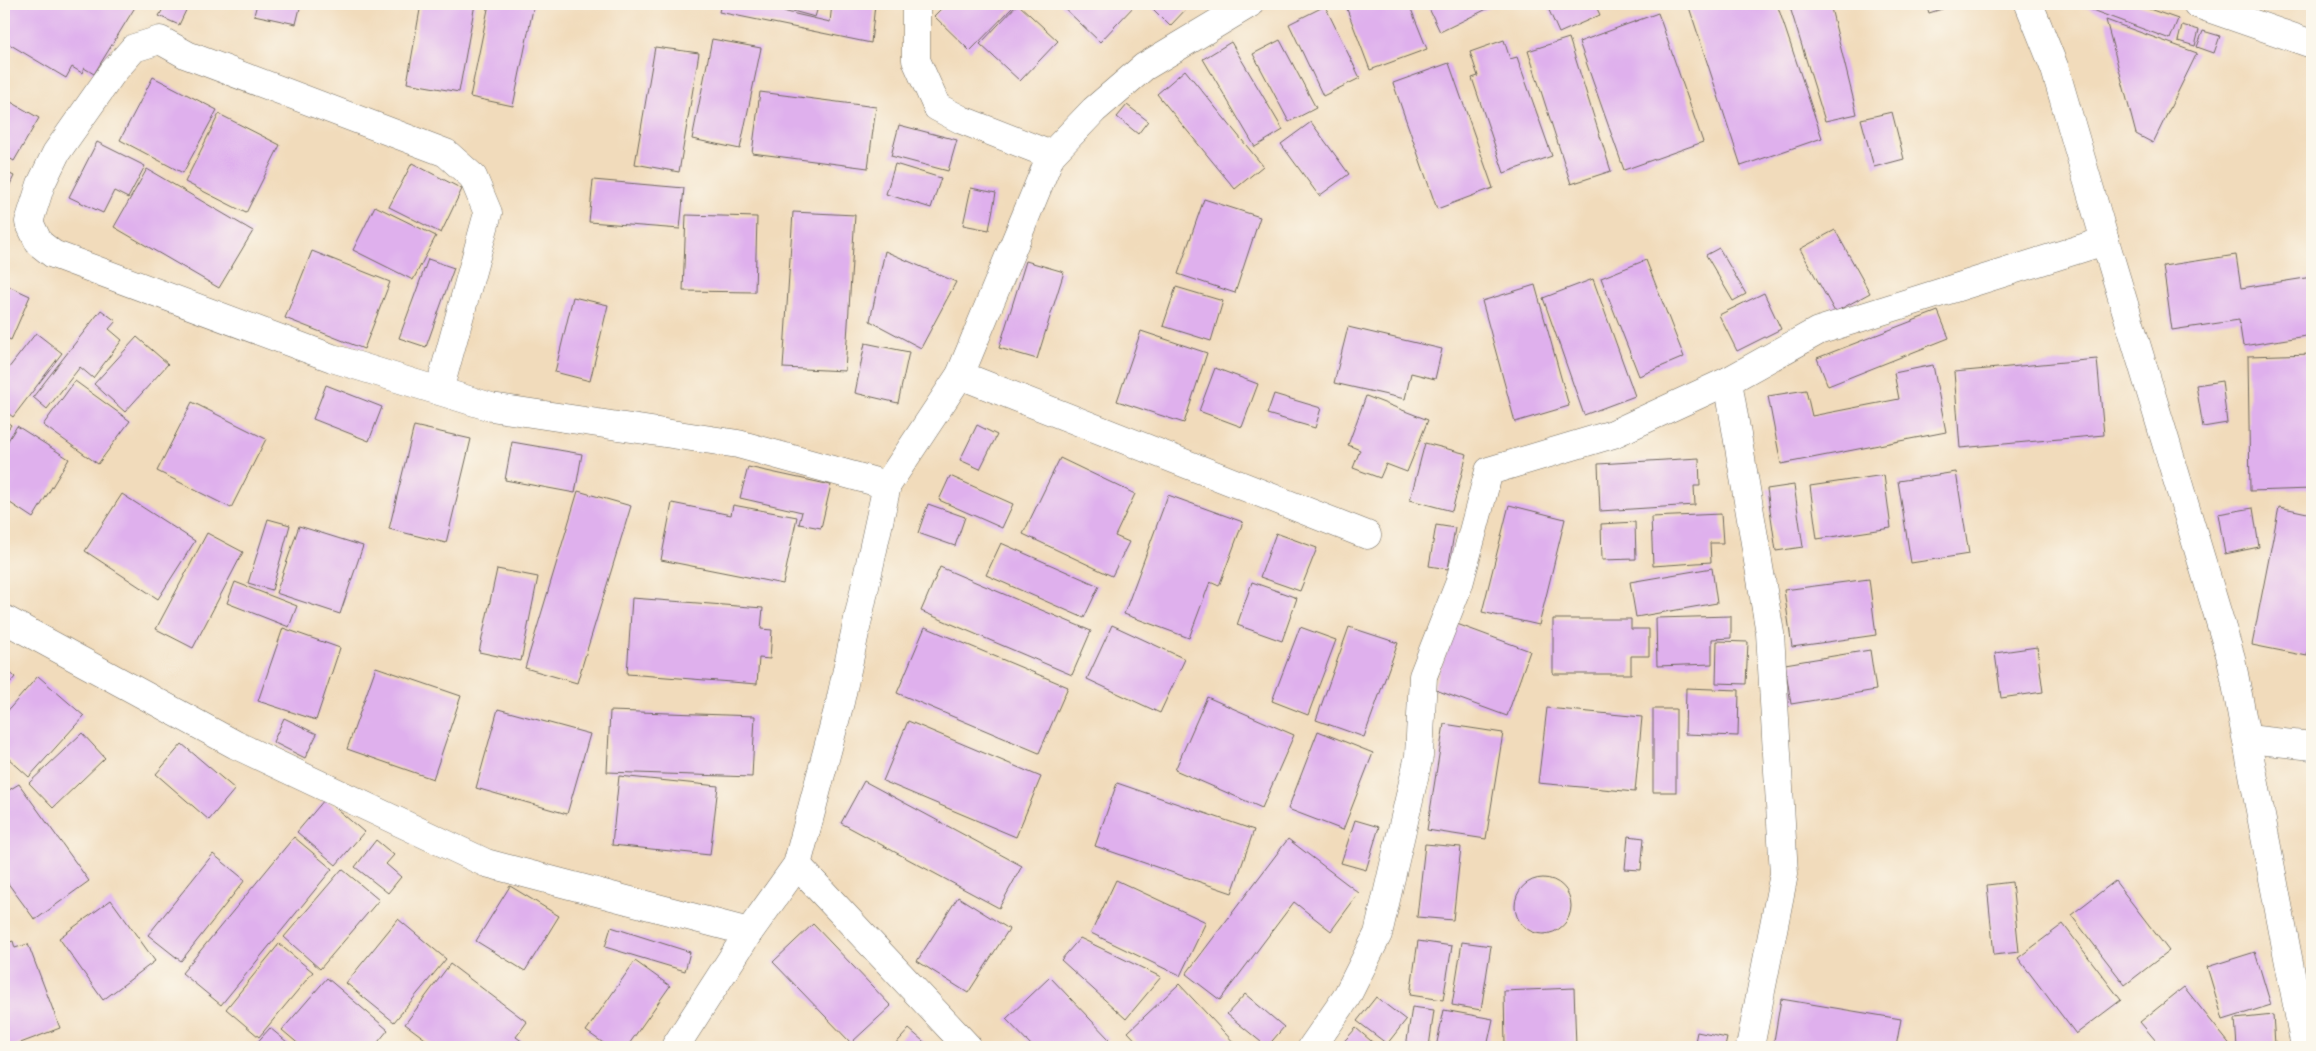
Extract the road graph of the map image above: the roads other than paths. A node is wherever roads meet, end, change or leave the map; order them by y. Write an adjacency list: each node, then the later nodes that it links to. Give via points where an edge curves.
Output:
1 (916, 4): 6 (street, via 916,60 937,107)
2 (1249, 4): 6 (street, via 1144,67 1094,110)
3 (2029, 4): 7 (street, via 2055,69)
4 (2198, 4): 5 (street)
5 (2312, 44)
6 (1052, 155): 8 (street)
7 (2105, 241): 9 (street, via 1818,331); 14 (street, via 2232,658)
8 (960, 375): 11 (street); 12 (street)
9 (1728, 381): 20 (street, via 1612,434 1489,471 1459,584 1423,676 1419,756 1378,934 1346,998); 21 (street, via 1770,633 1784,874)
10 (438, 391): 10 (street, via 332,358 53,254 39,243 29,222 40,184 56,153 113,72 134,48 160,40 187,55 446,153 473,177 488,213); 11 (street, via 491,408 738,444)
11 (887, 485): 16 (street, via 840,702)
12 (1367, 534)
13 (4, 619): 17 (street, via 236,745 486,863)
14 (2248, 739): 15 (street); 22 (street)
15 (2312, 746)
16 (797, 865): 17 (street); 19 (street)
17 (749, 932): 18 (street)
18 (675, 1047)
19 (968, 1047)
20 (1312, 1047)
21 (1750, 1047)
22 (2305, 1047)

